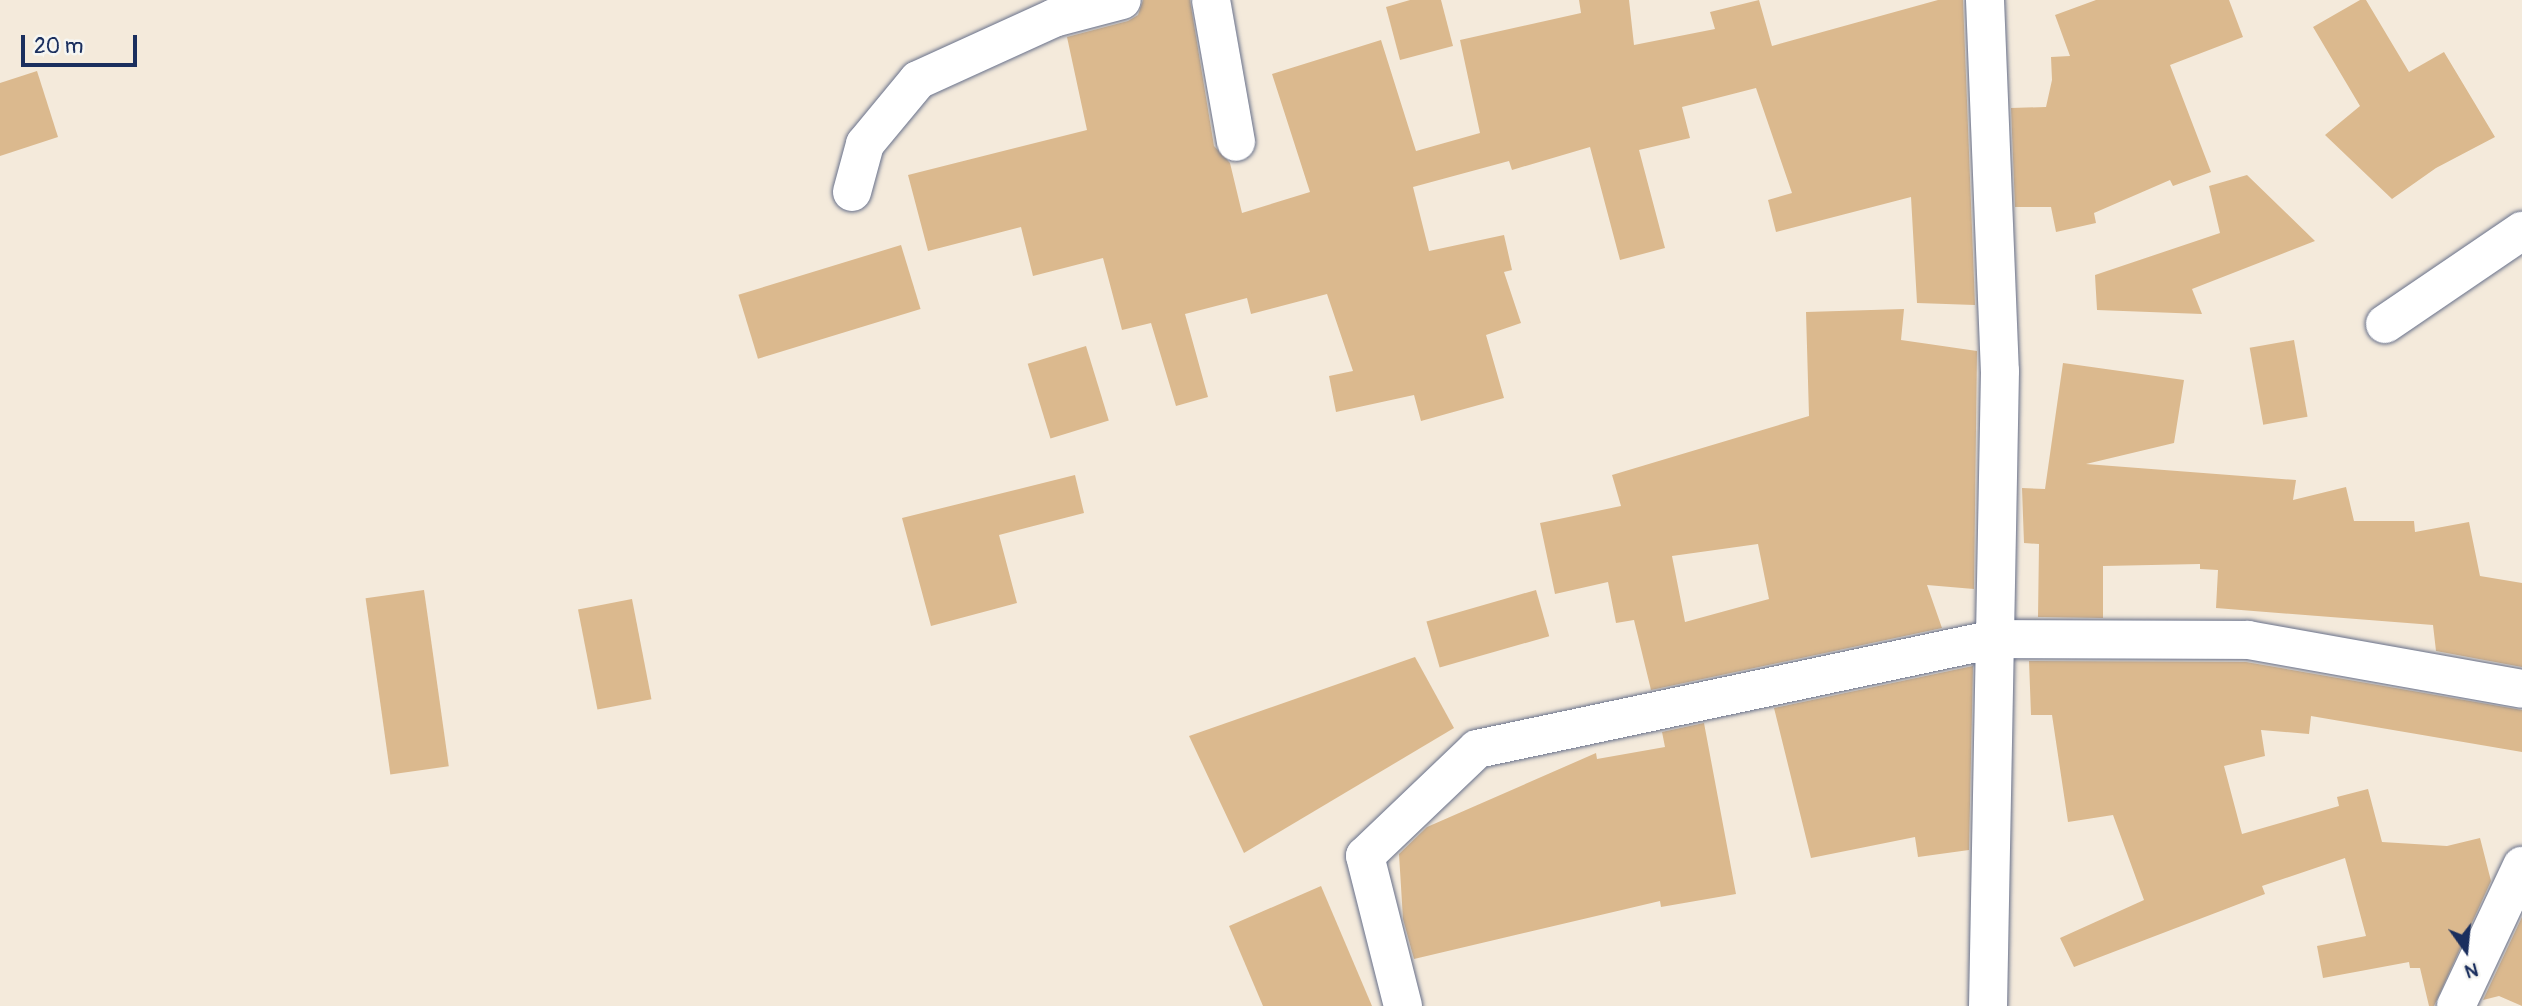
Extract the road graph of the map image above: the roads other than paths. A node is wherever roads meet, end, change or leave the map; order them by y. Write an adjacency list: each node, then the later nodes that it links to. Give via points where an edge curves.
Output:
1 (1122, 0): 5 (street, via 1054,18 918,80 864,144)
2 (1212, 0): 4 (street)
3 (1985, 0): 8 (street, via 2000,371)
4 (1236, 142)
5 (852, 192)
6 (2522, 231): 7 (street)
7 (2385, 324)
8 (1995, 639): 9 (street, via 2248,640); 11 (street, via 1477,749 1365,856); 12 (street)
9 (2522, 689)
10 (2522, 866): 13 (street)
11 (1403, 1006)
12 (1988, 1006)
13 (2456, 1006)

